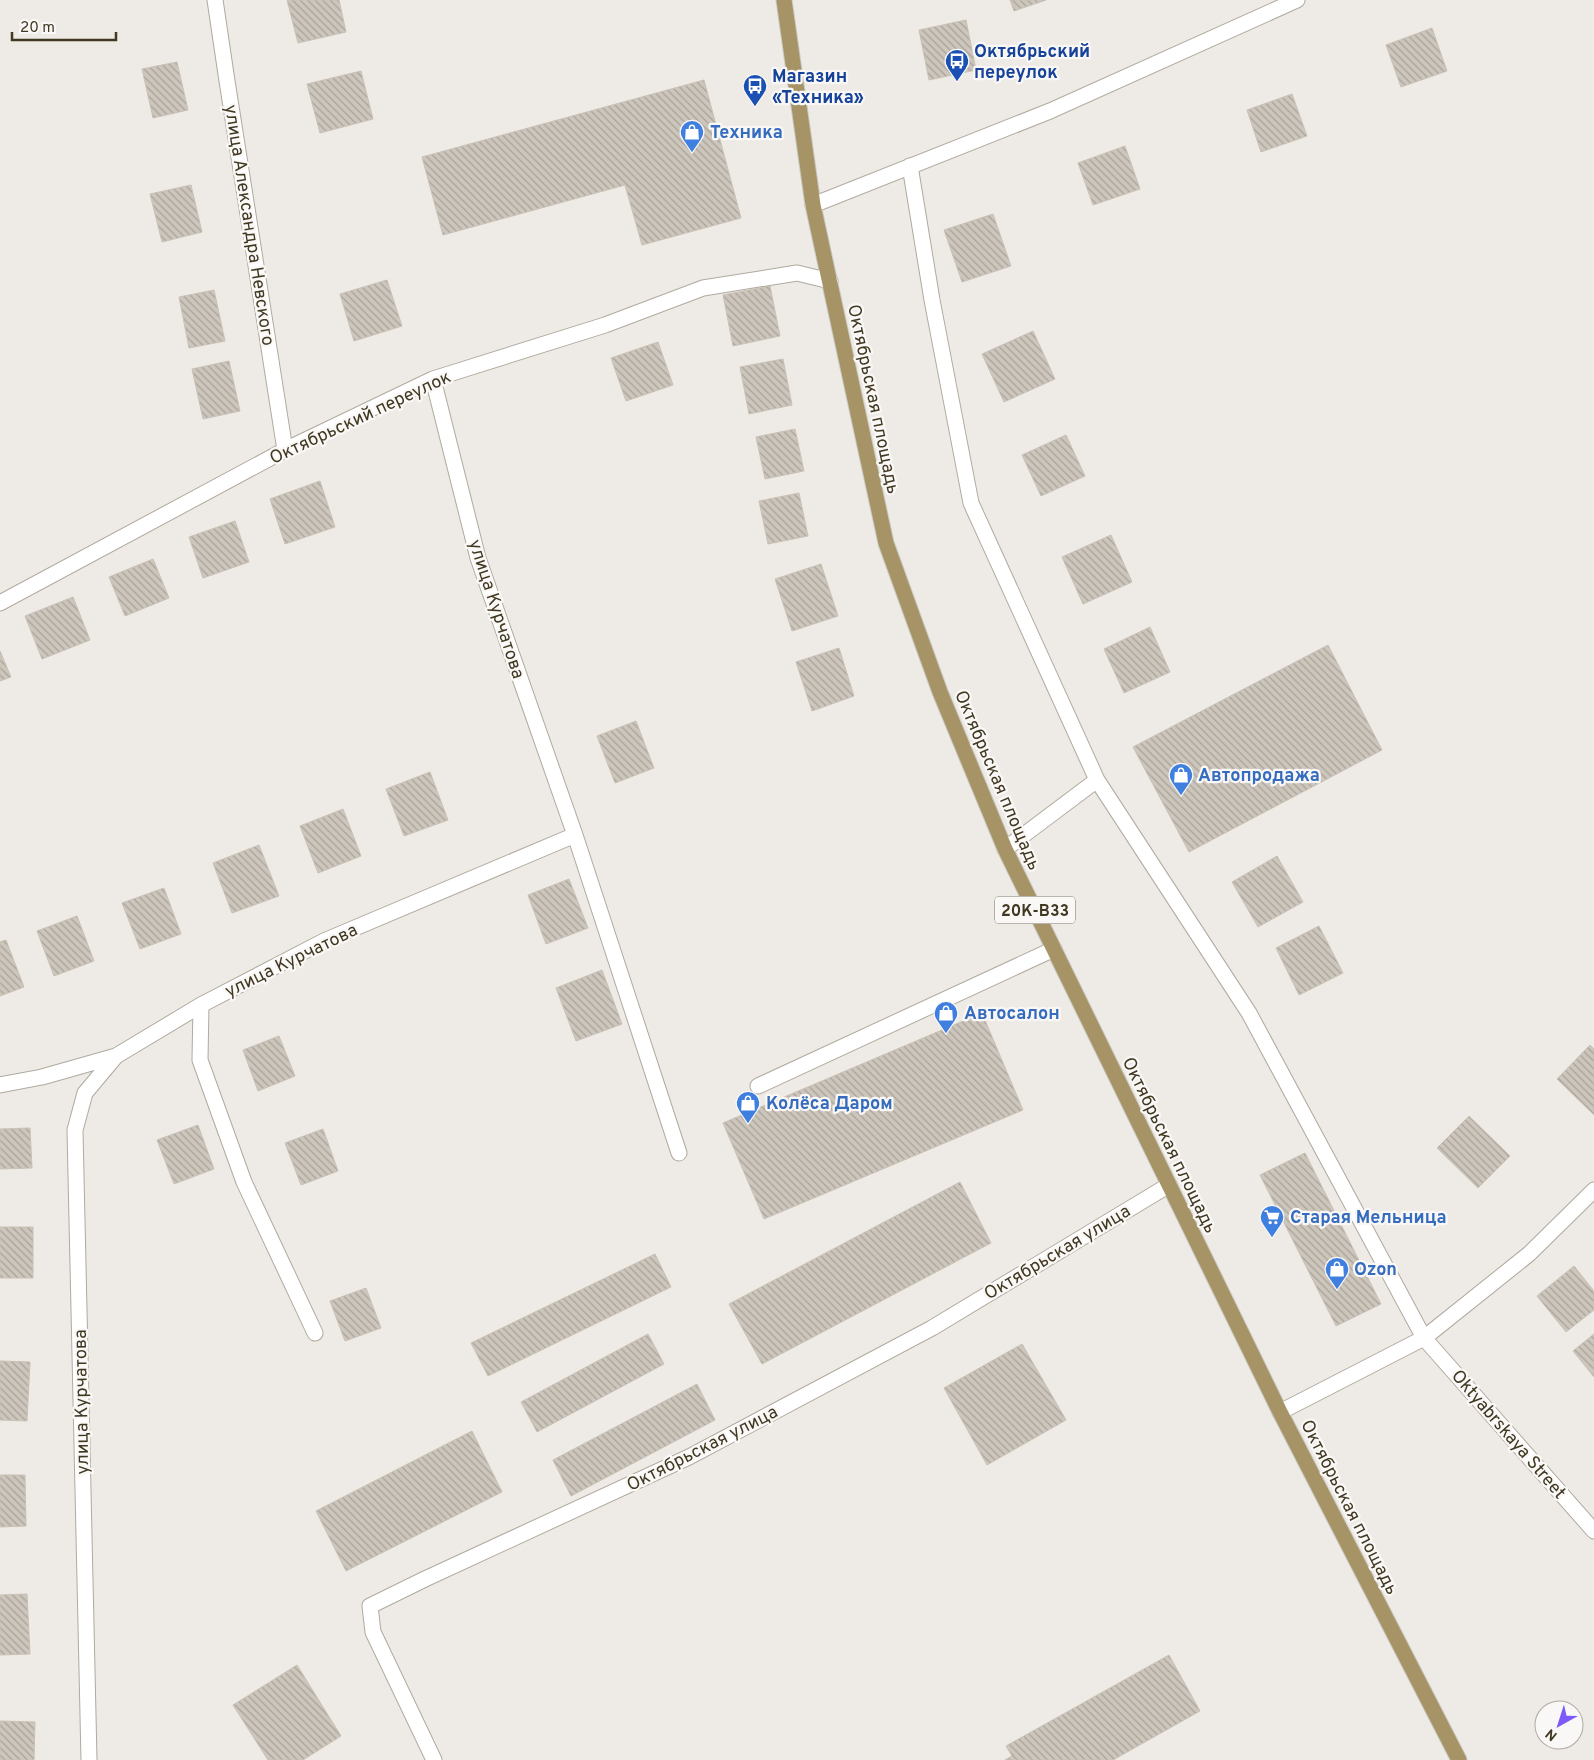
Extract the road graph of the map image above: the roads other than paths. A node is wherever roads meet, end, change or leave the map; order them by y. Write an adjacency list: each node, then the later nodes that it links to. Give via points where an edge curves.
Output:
1 (216, 0): 8 (street, улица Александра Невского)
2 (784, 0): 5 (main road, Октябрьская площадь / 20К-В33)
3 (1296, 0): 4 (street, via 1050,110)
4 (910, 166): 5 (street); 10 (street, Oktyabrskaya Street, via 971,504)
5 (813, 205): 6 (main road, Октябрьская площадь / 20К-В33)
6 (830, 281): 7 (street, Октябрьский переулок, via 797,273 703,288 604,325); 12 (main road, Октябрьская площадь / 20К-В33, via 886,543 940,692)
7 (433, 379): 8 (street, Октябрьский переулок); 11 (street, улица Курчатова, via 478,558)
8 (285, 450): 9 (street, Октябрьский переулок)
9 (0, 603)
10 (1097, 780): 12 (street); 22 (street, Oktyabrskaya Street, via 1249,1013)
11 (575, 835): 14 (street, улица Курчатова, via 324,941); 18 (street, улица Курчатова)
12 (1005, 850): 13 (main road, Октябрьская площадь / 20К-В33)
13 (1054, 949): 17 (street); 19 (main road, Октябрьская площадь / 20К-В33)
14 (201, 1005): 15 (street, улица Курчатова); 21 (street, via 200,1060 244,1182)
15 (116, 1056): 16 (street, улица Курчатова); 25 (street, улица Курчатова, via 85,1094 75,1130)
16 (0, 1085)
17 (758, 1086)
18 (679, 1153)
19 (1169, 1184): 23 (main road, Октябрьская площадь / 20К-В33); 26 (street, Октябрьская улица, via 932,1328 689,1457 370,1606 373,1632)
20 (1594, 1190): 22 (street, via 1529,1254)
21 (315, 1333)
22 (1424, 1338): 23 (street); 24 (street, Oktyabrskaya Street)
23 (1280, 1412): 27 (main road, Октябрьская площадь / 20К-В33)
24 (1594, 1530)
25 (89, 1760)
26 (434, 1760)
27 (1459, 1760)

